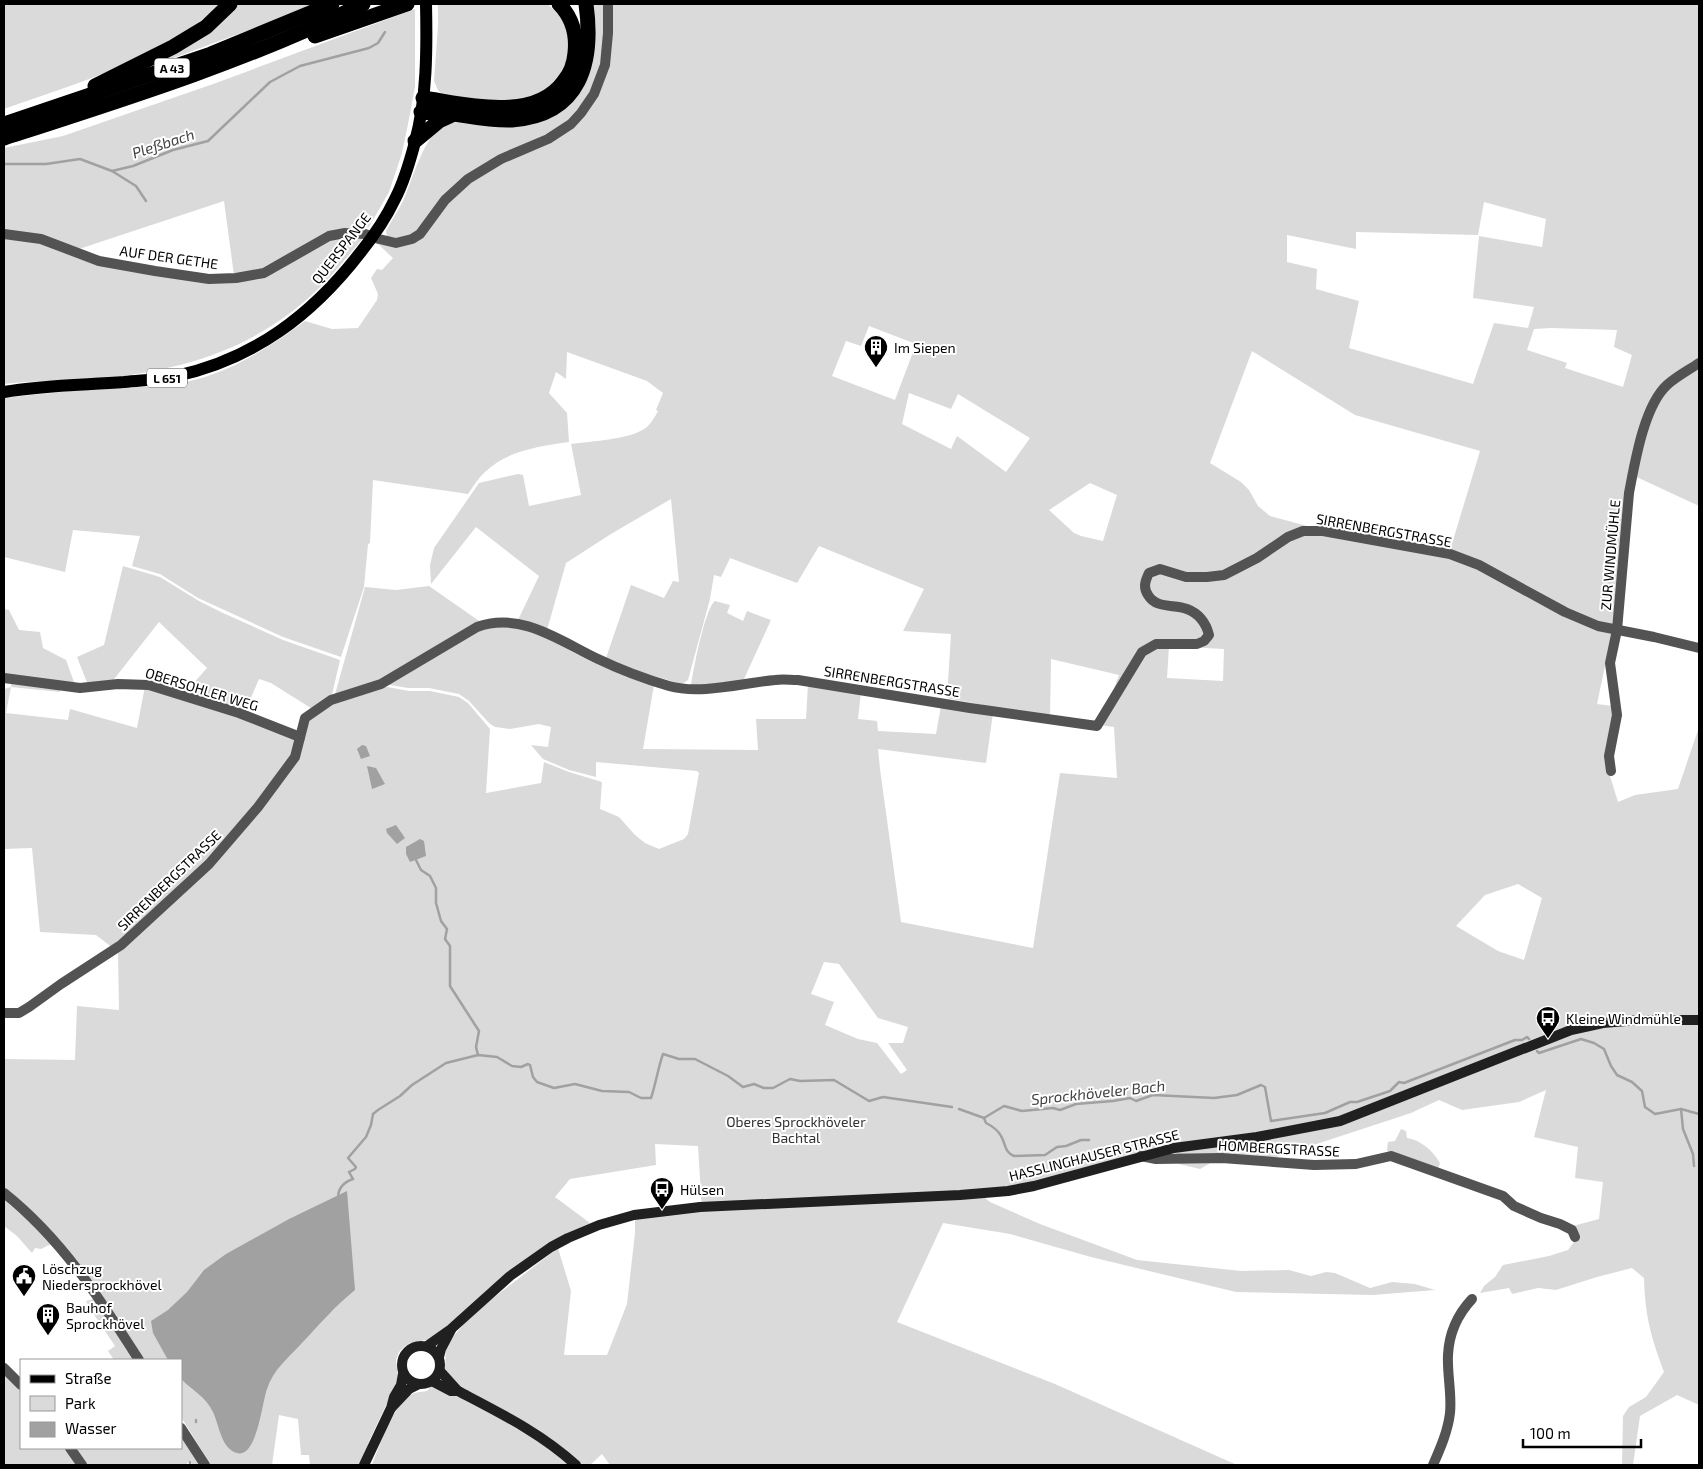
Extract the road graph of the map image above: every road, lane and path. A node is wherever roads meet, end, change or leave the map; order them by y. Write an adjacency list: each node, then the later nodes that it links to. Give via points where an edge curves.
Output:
1 (230, 4): 12 (highway, via 206,27 173,47)
2 (332, 4): 12 (highway, A 43, via 211,54)
3 (363, 4): 9 (highway, A 43)
4 (408, 4): 9 (highway, via 292,45)
5 (426, 4): 10 (main road, QUERSPANGE)
6 (559, 4): 10 (highway, via 572,24 576,51 570,73 552,94 532,104 508,108)
7 (586, 4): 11 (highway, via 589,38 585,65 574,89 564,101 543,113 522,119)
8 (608, 4): 17 (street, AUF DER GETHE, via 605,65 594,94 571,124 468,179 445,200 414,238 396,243)
9 (244, 56): 14 (highway, A 43)
10 (422, 105): 11 (highway); 15 (main road, QUERSPANGE / L 651)
11 (454, 114): 15 (highway, via 439,120)
12 (22, 118): 13 (highway, A 43)
13 (4, 124)
14 (4, 138)
15 (415, 141): 17 (main road, QUERSPANGE / L 651, via 395,200)
16 (4, 234): 17 (street, AUF DER GETHE, via 41,240 99,261 209,279 264,273 329,236 345,233)
17 (372, 237): 19 (main road, QUERSPANGE / L 651, via 317,303 262,343 234,358 162,379)
18 (1699, 363): 20 (street, ZUR WINDMÜHLE, via 1667,385 1652,407 1629,493)
19 (4, 392)
20 (1617, 630): 21 (street, SIRRENBERGSTRASSE); 23 (street, SIRRENBERGSTRASSE, via 1580,619 1479,565 1450,554 1323,530 1303,531 1224,575 1186,577 1160,569 1149,573 1145,591 1151,601 1187,608 1201,617 1210,635 1197,644 1156,644 1142,652 1097,726 798,680 689,689 671,686 600,660 544,632 495,622 477,627 381,684 331,700 305,718); 24 (street, ZUR WINDMÜHLE, via 1610,663 1617,715 1609,756)
21 (1699, 648)
22 (4, 678): 23 (street, OBERSOHLER WEG, via 80,688 149,685 244,715)
23 (300, 737): 25 (street, SIRRENBERGSTRASSE, via 295,757 209,864 121,945 29,1007 19,1012)
24 (1611, 771)
25 (4, 1013)
26 (1699, 1020): 27 (main road, HASSLINGHAUSER STRASSE, via 1638,1020 1571,1030 1340,1121)
27 (1140, 1156): 29 (street, HOMBERGSTRASSE, via 1314,1165 1356,1164 1391,1156 1503,1196 1520,1209 1572,1230); 31 (main road, HASSLINGHAUSER STRASSE, via 1034,1186 1008,1190 870,1200 691,1207 634,1214 599,1225 551,1247 510,1276)
28 (4, 1193): 34 (street, via 43,1228 72,1261)
29 (1575, 1237)
30 (1472, 1298): 49 (street, via 1458,1317 1452,1334 1448,1355 1450,1416)
31 (451, 1329): 32 (main road, HASSLINGHAUSER STRASSE); 33 (main road, HASSLINGHAUSER STRASSE)
32 (427, 1346): 33 (main road); 37 (main road, via 406,1352 402,1365)
33 (439, 1357): 36 (main road)
34 (138, 1359)
35 (4, 1368): 39 (street)
36 (440, 1371): 38 (main road); 41 (main road)
37 (404, 1374): 40 (main road); 42 (main road)
38 (432, 1381): 40 (main road); 41 (main road, via 451,1391)
39 (20, 1384)
40 (419, 1384): 42 (main road, via 409,1389)
41 (458, 1391): 48 (main road, via 525,1426)
42 (391, 1408): 47 (main road)
43 (182, 1430): 46 (street)
44 (71, 1449): 45 (street)
45 (82, 1465)
46 (205, 1465)
47 (364, 1465)
48 (576, 1465)
49 (1433, 1465)

